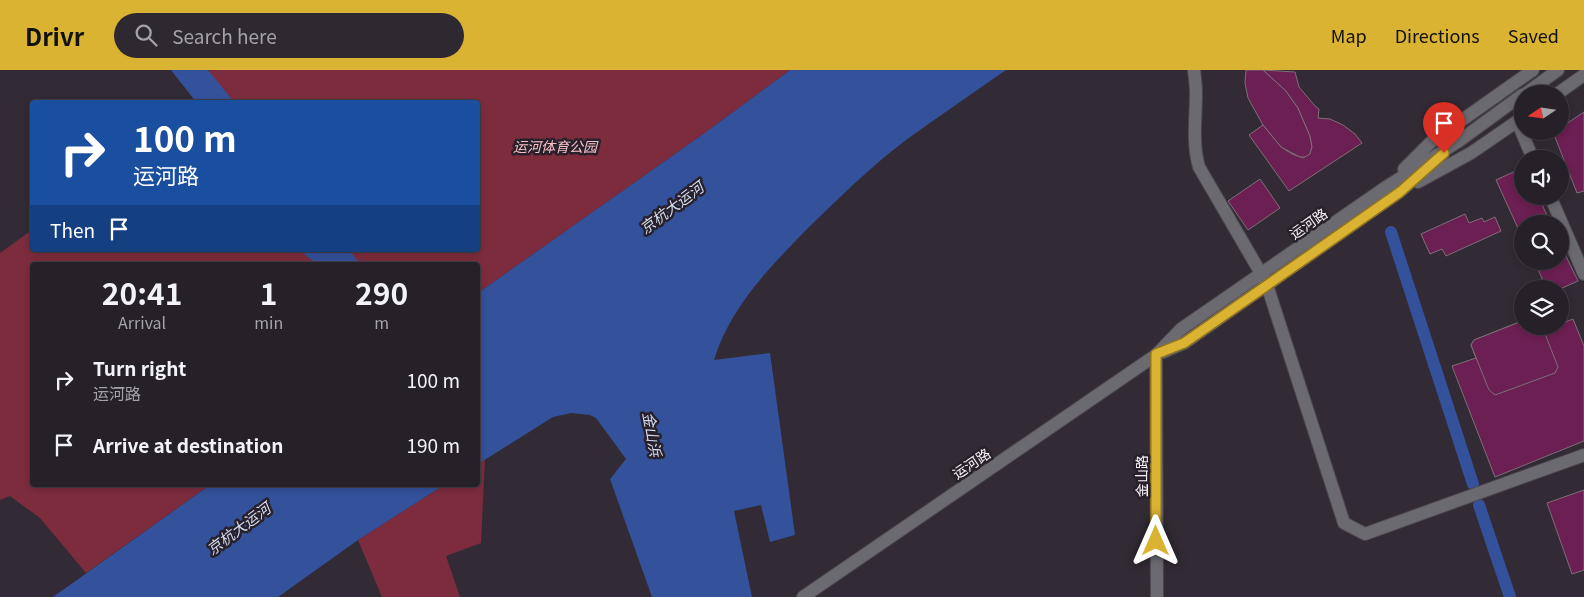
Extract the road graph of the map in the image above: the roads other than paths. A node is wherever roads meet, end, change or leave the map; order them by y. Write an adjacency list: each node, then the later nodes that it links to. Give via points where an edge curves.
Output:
1 (1194, 70): 8 (street)
2 (1202, 70): 8 (street)
3 (1532, 70): 12 (street, via 1431,142)
4 (1558, 70): 6 (street, 运河路)
5 (1584, 75): 7 (street)
6 (1538, 85)
7 (1569, 86)
8 (1196, 92): 16 (street, via 1194,139 1199,167)
9 (1514, 102): 11 (street, 运河路)
10 (1514, 123): 13 (street, 运河路, via 1471,153)
11 (1459, 140): 12 (street, 运河路); 13 (street, 运河路)
12 (1386, 187): 16 (street, 运河路)
13 (1400, 192): 16 (street, 运河路)
14 (1554, 205): 15 (street)
15 (1584, 274)
16 (1264, 280): 17 (street, 运河路, via 1184,343); 18 (street, via 1344,523 1365,534)
17 (1156, 354): 19 (street, 运河路); 20 (street, 金山路)
18 (1584, 455)
19 (803, 597)
20 (1157, 597)

